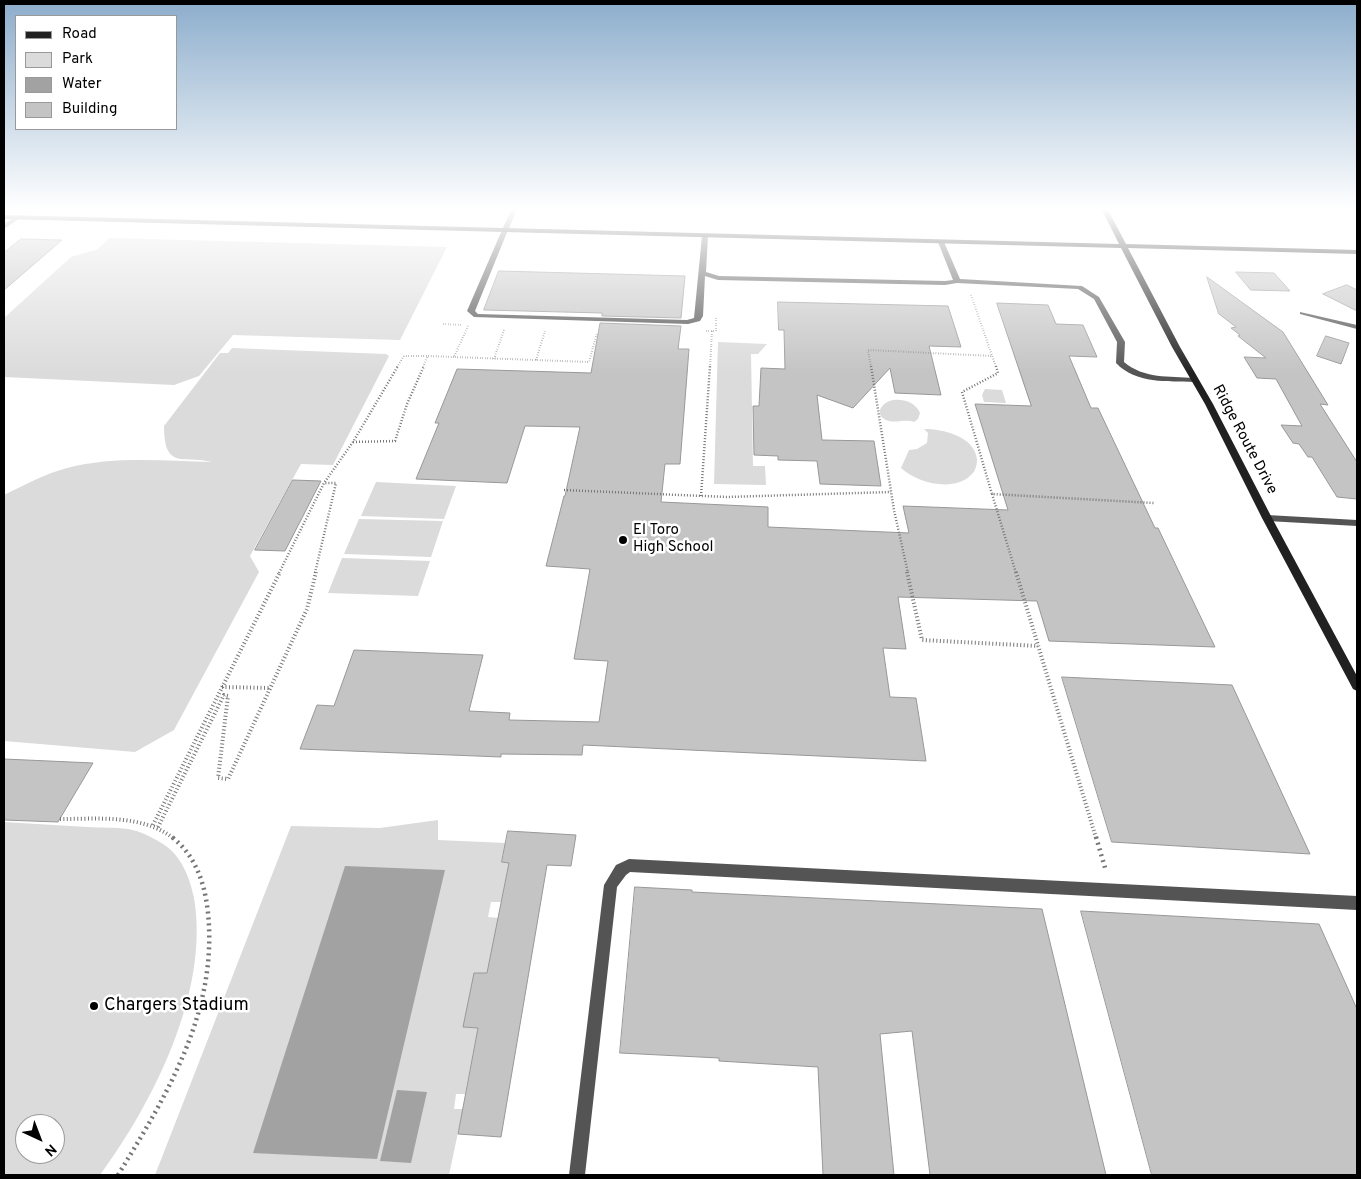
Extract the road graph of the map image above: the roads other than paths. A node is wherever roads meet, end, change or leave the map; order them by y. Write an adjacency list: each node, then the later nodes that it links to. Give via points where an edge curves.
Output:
1 (492, 263): 5 (street, via 471,311 480,317 688,322 699,316)
2 (703, 263): 5 (street)
3 (953, 263): 6 (street)
4 (1132, 263): 9 (main road, Ridge Route Drive)
5 (702, 273): 6 (street, via 718,278)
6 (962, 281): 9 (street, via 1070,285 1086,290 1097,298 1121,342 1120,363 1127,370 1139,376)
7 (1302, 313): 8 (street)
8 (1357, 326)
9 (1194, 380): 10 (main road, Ridge Route Drive, via 1210,404)
10 (1267, 518): 11 (street); 12 (main road, Ridge Route Drive)
11 (1357, 523)
12 (1357, 686)
13 (1357, 903): 14 (street, via 629,865 611,884)
14 (577, 1175)

